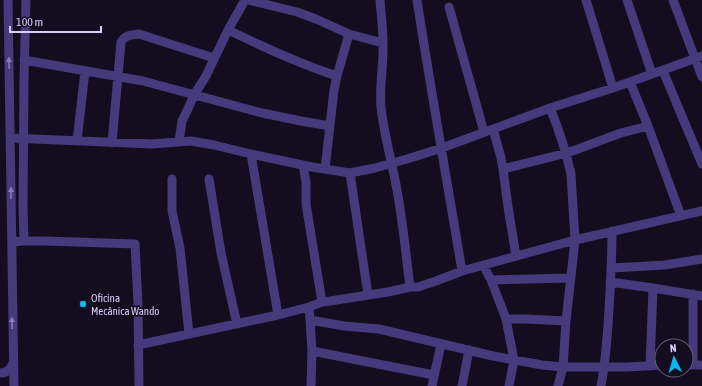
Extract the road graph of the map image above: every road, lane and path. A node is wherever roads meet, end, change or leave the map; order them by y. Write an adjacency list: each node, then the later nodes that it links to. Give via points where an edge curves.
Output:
1 (8, 0): 29 (street, one-way to 1)
2 (26, 0): 15 (street)
3 (247, 0): 10 (street); 11 (street, via 316,18)
4 (380, 0): 12 (street)
5 (417, 0): 34 (street)
6 (586, 0): 23 (street)
7 (627, 0): 18 (street)
8 (673, 0): 14 (street)
9 (448, 7): 28 (street)
10 (228, 30): 13 (street); 20 (street, via 315,69)
11 (349, 34): 12 (street); 20 (street)
12 (383, 42): 37 (street, via 380,94 383,125)
13 (214, 58): 19 (street, via 139,34 131,34 121,42); 24 (street)
14 (698, 58): 17 (street); 21 (street)
15 (24, 60): 16 (street); 30 (street)
16 (85, 71): 19 (street); 31 (street)
17 (663, 71): 18 (street); 38 (street)
18 (652, 74): 22 (street)
19 (118, 76): 24 (street); 33 (street)
20 (337, 76): 26 (street)
21 (702, 77)
22 (630, 82): 23 (street); 27 (street)
23 (612, 88): 25 (street)
24 (194, 95): 26 (street, via 262,113); 32 (street, via 182,121)
25 (550, 108): 28 (street); 35 (street)
26 (330, 126): 41 (street)
27 (648, 126): 35 (street, via 621,132); 46 (street)
28 (489, 130): 34 (street); 40 (street)
29 (11, 138): 30 (street); 50 (street, one-way to 29)
30 (24, 138): 31 (street); 49 (street)
31 (77, 141): 33 (street)
32 (179, 142): 33 (street); 36 (street, via 191,141)
33 (112, 143)
34 (442, 148): 37 (street); 55 (street)
35 (567, 153): 40 (street); 48 (street, via 571,174)
36 (251, 154): 39 (street); 65 (street)
37 (392, 164): 42 (street); 59 (street)
38 (702, 164)
39 (303, 165): 41 (street); 63 (street, via 306,204)
40 (503, 169): 51 (street)
41 (325, 170): 42 (street)
42 (350, 173): 61 (street)
43 (172, 179): 70 (street, via 172,210 180,248)
44 (209, 179): 69 (street, via 221,253)
45 (702, 211): 46 (street)
46 (681, 216): 47 (street)
47 (612, 231): 48 (street); 54 (street)
48 (575, 240): 51 (street); 56 (street)
49 (24, 241): 50 (street); 72 (street, via 135,244)
50 (12, 242): 76 (street, one-way to 50)
51 (516, 256): 53 (street)
52 (702, 259): 54 (street, via 660,266)
53 (483, 266): 55 (street); 57 (street)
54 (612, 268): 58 (street)
55 (462, 271): 59 (street, via 424,285)
56 (571, 278): 57 (street); 68 (street)
57 (491, 280): 66 (street)
58 (610, 282): 60 (street); 80 (street)
59 (410, 287): 61 (street)
60 (653, 288): 62 (street); 78 (street)
61 (368, 295): 63 (street)
62 (698, 295): 77 (street)
63 (322, 302): 64 (street)
64 (309, 307): 65 (street); 67 (street)
65 (278, 315): 69 (street)
66 (506, 319): 68 (street); 75 (street)
67 (310, 320): 71 (street, via 372,328); 74 (street)
68 (566, 321): 81 (street)
69 (237, 324): 70 (street)
70 (189, 334): 72 (street)
71 (441, 344): 73 (street); 83 (street)
72 (138, 345): 86 (street)
73 (469, 350): 75 (street); 89 (street)
74 (312, 351): 83 (street); 87 (street)
75 (514, 360): 81 (street); 90 (street)
76 (13, 362): 82 (street, via 8,371); 84 (street); 85 (street)
77 (694, 365)
78 (650, 366): 79 (street); 80 (street)
79 (654, 366)
80 (605, 367): 81 (street); 92 (street)
81 (562, 368): 91 (street)
82 (0, 373)
83 (434, 375): 88 (street)
84 (8, 386)
85 (14, 386)
86 (139, 386)
87 (311, 386)
88 (432, 386)
89 (462, 386)
90 (510, 386)
91 (558, 386)
92 (602, 386)

